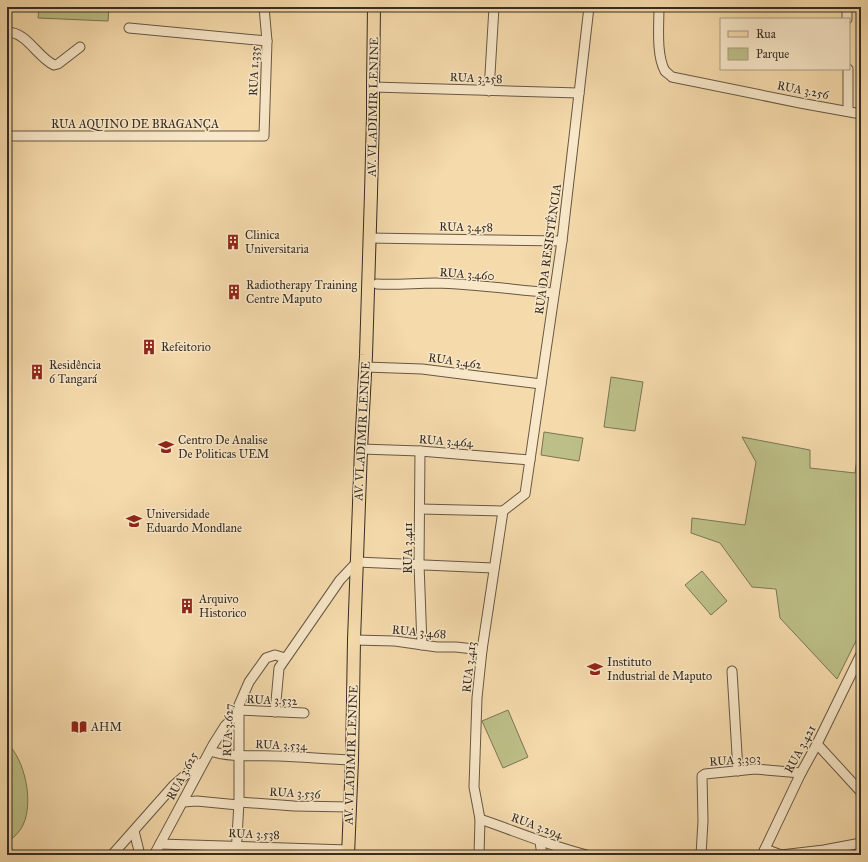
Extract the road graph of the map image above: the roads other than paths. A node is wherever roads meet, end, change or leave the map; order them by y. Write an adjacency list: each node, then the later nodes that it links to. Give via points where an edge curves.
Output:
1 (264, 7): 10 (street, RUA 1.335)
2 (374, 7): 13 (main road, AV. VLADIMIR LENINE)
3 (494, 7): 14 (street)
4 (589, 7): 15 (street, RUA DA RESISTÊNCIA)
5 (659, 7): 16 (street, RUA 3.256, via 662,63 672,77)
6 (847, 7): 7 (street)
7 (847, 18)
8 (129, 28): 10 (street)
9 (7, 32): 11 (street, via 19,34 54,65)
10 (267, 41): 19 (street, RUA 1.335)
11 (80, 47)
12 (848, 70): 16 (street)
13 (372, 87): 14 (street, RUA 3.258); 20 (main road, AV. VLADIMIR LENINE)
14 (489, 91): 15 (street, RUA 3.258)
15 (579, 93): 21 (street, RUA DA RESISTÊNCIA)
16 (848, 111): 17 (street, RUA 3.256)
17 (861, 114)
18 (7, 136): 19 (street, RUA AQUINO DE BRAGANÇA)
19 (264, 136)
20 (369, 238): 21 (street, RUA 3.458); 24 (main road, AV. VLADIMIR LENINE)
21 (562, 241): 23 (street, RUA DA RESISTÊNCIA)
22 (377, 284): 23 (street, RUA 3.460, via 434,283)
23 (554, 293): 25 (street, RUA DA RESISTÊNCIA)
24 (365, 367): 25 (street, RUA 3.462, via 422,369); 26 (main road, AV. VLADIMIR LENINE)
25 (541, 384): 28 (street, RUA DA RESISTÊNCIA)
26 (361, 449): 27 (street, RUA 3.464); 31 (main road, AV. VLADIMIR LENINE)
27 (420, 451): 28 (street, RUA 3.464); 29 (street, RUA 3.411)
28 (530, 460): 30 (street, RUA DA RESISTÊNCIA, via 525,494)
29 (420, 509): 30 (street); 32 (street, RUA 3.411)
30 (503, 511): 33 (street, RUA 3.413)
31 (357, 562): 32 (street); 34 (main road, AV. VLADIMIR LENINE); 38 (street, via 340,580)
32 (419, 564): 33 (street); 35 (street, RUA 3.411)
33 (494, 568): 36 (street, RUA 3.413)
34 (354, 640): 35 (street, RUA 3.468, via 395,641); 46 (main road, AV. VLADIMIR LENINE)
35 (422, 645): 36 (street, RUA 3.468)
36 (482, 650): 54 (street, RUA 3.413, via 477,698 474,787)
37 (861, 654): 43 (street, RUA 3.421)
38 (285, 658): 40 (street, RUA 3.627, via 275,655 262,662 240,700); 41 (street, via 278,670)
39 (732, 671): 48 (street)
40 (238, 712): 41 (street, RUA 3.532); 44 (street, RUA 3.625, via 225,726); 45 (street, RUA 3.627)
41 (275, 712): 42 (street, RUA 3.532)
42 (304, 713)
43 (817, 744): 49 (street, RUA 3.421); 50 (street)
44 (210, 751): 45 (street, RUA 3.534); 47 (street, RUA 3.625)
45 (238, 756): 46 (street, RUA 3.534); 52 (street, RUA 3.627)
46 (352, 760): 53 (main road, AV. VLADIMIR LENINE)
47 (202, 763): 51 (street, RUA 3.625); 55 (street, via 174,785)
48 (738, 771): 49 (street, RUA 3.303, via 755,769); 68 (street, RUA 3.303, via 702,776)
49 (801, 773): 61 (street, RUA 3.421)
50 (861, 792)
51 (182, 802): 52 (street, RUA 3.536); 58 (street, RUA 3.625)
52 (238, 803): 53 (street, RUA 3.536); 59 (street, RUA 3.627)
53 (350, 807): 60 (main road, AV. VLADIMIR LENINE)
54 (480, 819): 56 (street, RUA 3.294); 65 (street, RUA 3.413)
55 (134, 831): 62 (street); 63 (street)
56 (540, 842): 66 (street); 67 (street, RUA 3.294)
57 (861, 843): 61 (street, via 781,855)
58 (160, 844): 59 (street, RUA 3.538); 64 (street, RUA 3.625)
59 (236, 850): 60 (street, RUA 3.538)
60 (348, 852)
61 (763, 852)
62 (112, 855)
63 (140, 855)
64 (154, 855)
65 (479, 855)
66 (542, 855)
67 (587, 855)
68 (701, 855)

